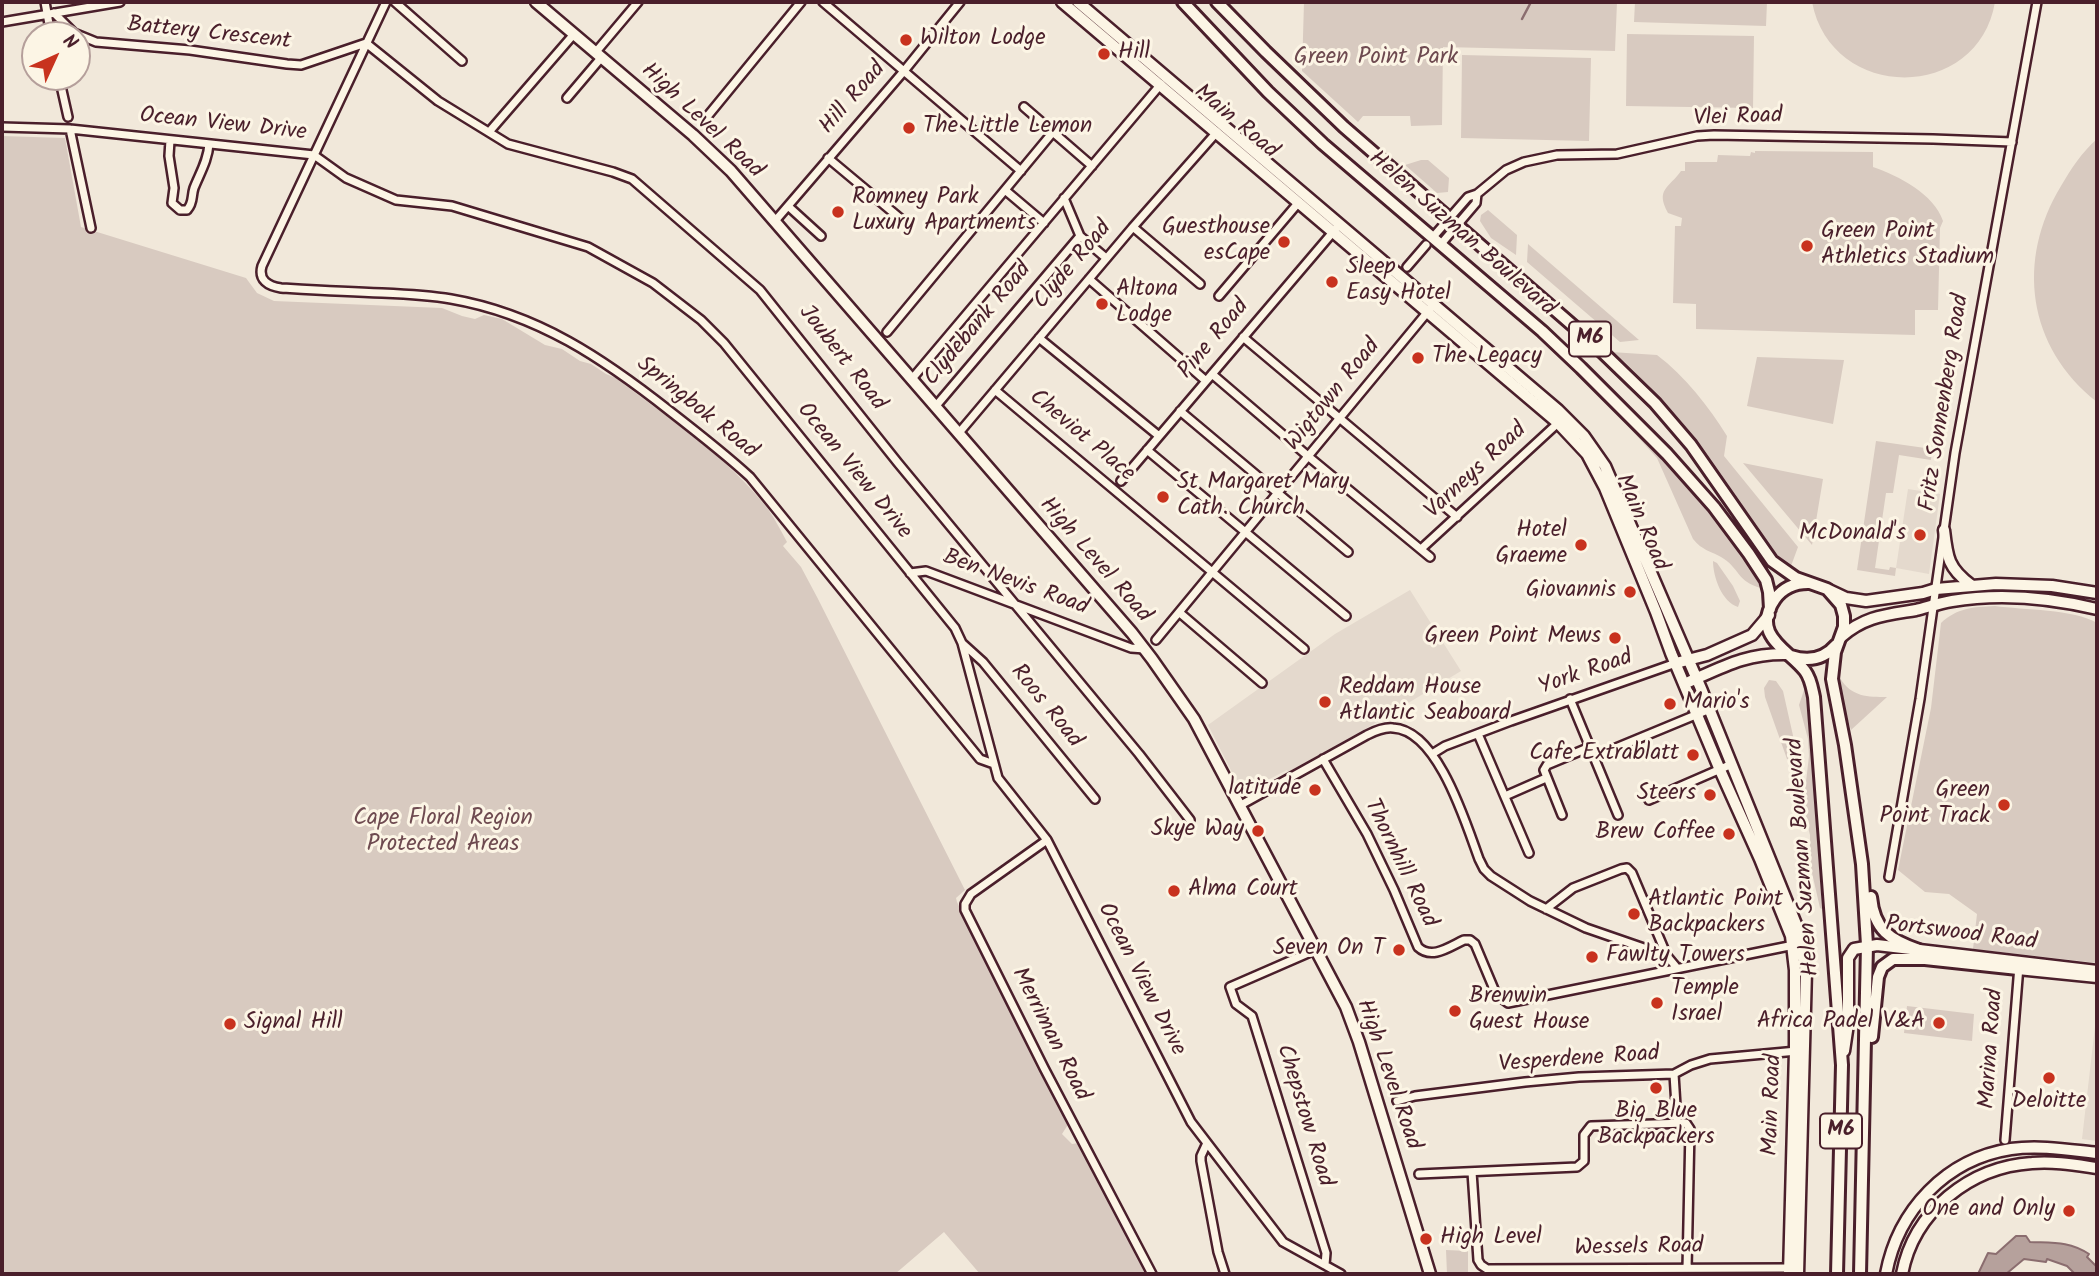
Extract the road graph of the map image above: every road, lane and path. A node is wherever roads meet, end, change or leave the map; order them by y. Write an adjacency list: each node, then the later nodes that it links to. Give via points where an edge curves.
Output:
1 (45, 2): 15 (street)
2 (120, 2): 15 (street)
3 (386, 2): 19 (street)
4 (394, 2): 21 (street)
5 (536, 2): 18 (street, High Level Road)
6 (638, 2): 20 (street)
7 (801, 2): 28 (street)
8 (823, 2): 22 (street)
9 (960, 2): 22 (street, Hill Road)
10 (1062, 2): 23 (street, Main Road)
11 (1078, 2): 23 (street, Main Road)
12 (1183, 2): 54 (main road, Helen Suzman Boulevard / M6, via 1268,92)
13 (1217, 2): 47 (main road, Helen Suzman Boulevard / M6, via 1344,127)
14 (2037, 2): 35 (street, Fritz Sonnenberg Road)
15 (51, 13): 16 (street); 17 (street); 19 (street, Battery Crescent, via 89,41 287,64 301,65)
16 (51, 21)
17 (2, 22)
18 (573, 34): 20 (street, High Level Road); 32 (street)
19 (366, 43): 32 (street, Joubert Road, via 438,102); 37 (street)
20 (598, 55): 25 (street); 46 (street, High Level Road, via 713,153)
21 (462, 61)
22 (904, 71): 38 (street, Hill Road); 40 (street)
23 (1163, 81): 31 (street, Main Road); 39 (street)
24 (62, 91): 27 (street)
25 (567, 98)
26 (1024, 107): 33 (street)
27 (68, 117)
28 (706, 118)
29 (2, 127): 30 (street, Ocean View Drive)
30 (70, 129): 34 (street, Ocean View Drive); 50 (street)
31 (1220, 129): 43 (street, Main Road); 49 (street, Clyde Road); 51 (street, Main Road)
32 (489, 132): 91 (street, Joubert Road, via 508,144 632,179 760,289)
33 (1053, 132): 39 (street); 40 (street)
34 (170, 140): 36 (street, Ocean View Drive); 36 (street, via 172,203 180,210 192,204)
35 (2012, 142): 47 (street, Vlei Road, via 1697,136 1617,154 1557,155 1506,170 1468,197); 79 (street, Fritz Sonnenberg Road)
36 (209, 144): 37 (street, Ocean View Drive)
37 (314, 155): 84 (street, Ocean View Drive, via 346,178 396,200 452,206 575,242 653,283 724,343); 116 (street, Springbok Road, via 262,266 264,282 272,287 420,295 476,304 546,329 599,358 750,477 980,759)
38 (828, 158): 44 (street, Hill Road); 45 (street)
39 (1092, 166): 42 (street)
40 (1021, 171): 41 (street)
41 (1005, 190): 48 (street); 61 (street)
42 (1065, 198): 48 (street); 53 (street)
43 (1299, 202): 51 (street, Main Road); 59 (street)
44 (788, 206): 46 (street, Hill Road); 52 (street)
45 (901, 219)
46 (775, 221): 65 (street, High Level Road)
47 (1454, 221): 54 (street, Vlei Road); 86 (main road, Helen Suzman Boulevard / M6, via 1594,342 1646,394 1691,445 1772,561)
48 (1044, 223): 65 (street)
49 (1133, 227): 55 (street, Clyde Road); 58 (street)
50 (91, 228)
51 (1336, 228): 60 (street, Main Road); 62 (street, Pine Road)
52 (821, 236)
53 (1080, 236): 55 (street); 68 (street, Clydebank Road)
54 (1434, 242): 56 (street, Vlei Road); 94 (main road, Helen Suzman Boulevard / M6, via 1567,355 1690,479 1762,573)
55 (1106, 258): 57 (street, Clyde Road)
56 (1407, 267)
57 (1089, 279): 63 (street, Clyde Road); 66 (street)
58 (1200, 284)
59 (1219, 296)
60 (1431, 309): 70 (street, Wigtown Road); 71 (street, Main Road); 103 (street, Main Road, via 1565,417 1595,450)
61 (887, 332)
62 (1243, 337): 64 (street, Pine Road); 70 (street)
63 (1039, 338): 67 (street, Clyde Road); 73 (street)
64 (1212, 374): 66 (street, Pine Road); 75 (street)
65 (911, 380): 68 (street, High Level Road)
66 (1206, 381): 69 (street, Pine Road)
67 (995, 390): 72 (street, Clyde Road); 85 (street, Cheviot Place)
68 (935, 407): 72 (street, High Level Road)
69 (1180, 411): 73 (street, Pine Road); 77 (street)
70 (1339, 418): 75 (street, Wigtown Road); 78 (street)
71 (1558, 423): 78 (street, Varneys Road); 104 (street, Main Road, via 1600,476)
72 (958, 434): 100 (street, High Level Road)
73 (1159, 436): 74 (street, Pine Road)
74 (1147, 450): 76 (street, Pine Road); 80 (street)
75 (1309, 457): 77 (street, Wigtown Road); 81 (street)
76 (1121, 481)
77 (1278, 494): 80 (street, Wigtown Road); 82 (street)
78 (1457, 517): 81 (street, Varneys Road)
79 (1944, 530): 87 (street, via 1951,566); 88 (street, Fritz Sonnenberg Road)
80 (1246, 533): 85 (street, Wigtown Road); 96 (street)
81 (1421, 549): 83 (street)
82 (1348, 552)
83 (1430, 557)
84 (910, 573): 91 (street, Ben Nevis Road, via 926,571); 99 (street, Ocean View Drive)
85 (1213, 573): 95 (street, Wigtown Road); 101 (street, Cheviot Place)
86 (1812, 583): 89 (main road, Helen Suzman Boulevard / M6); 94 (main road, via 1786,589)
87 (1971, 585): 88 (street); 90 (street, via 2025,584)
88 (1936, 589): 89 (street, via 1866,601); 92 (street, Fritz Sonnenberg Road)
89 (1829, 590): 98 (main road, Helen Suzman Boulevard / M6, via 1844,612)
90 (2097, 593)
91 (1015, 604): 100 (street, Ben Nevis Road); 126 (street, Joubert Road)
92 (1934, 605): 93 (street, via 1972,598 2024,598); 98 (street, via 1868,619); 131 (street)
93 (2097, 609)
94 (1770, 612): 102 (main road, Helen Suzman Boulevard / M6, via 1772,637); 103 (street, via 1752,635)
95 (1180, 613): 97 (street, Wigtown Road); 106 (street)
96 (1346, 616)
97 (1156, 640)
98 (1840, 640): 102 (main road, via 1815,659); 130 (main road, Helen Suzman Boulevard / M6, via 1832,684)
99 (962, 643): 116 (street, Ocean View Drive); 121 (street, Roos Road, via 983,662)
100 (1145, 649): 123 (street, High Level Road, via 1194,719)
101 (1304, 649)
102 (1788, 654): 105 (street, via 1757,655); 144 (main road, Helen Suzman Boulevard / M6, via 1807,674 1812,688)
103 (1689, 660): 104 (street); 105 (street, Main Road)
104 (1675, 663): 107 (street, Main Road); 108 (street, York Road)
105 (1697, 678): 107 (street); 109 (street, Main Road)
106 (1262, 683)
107 (1684, 684): 110 (street, Main Road)
108 (1570, 699): 111 (street, York Road); 112 (street)
109 (1710, 709): 110 (street); 117 (street, Main Road)
110 (1697, 714): 114 (street); 118 (street, Main Road)
111 (1478, 734): 113 (street, York Road); 120 (street)
112 (1590, 747): 114 (street); 119 (street, via 1547,765)
113 (1432, 754): 115 (street, via 1407,732 1392,728 1373,732); 132 (street, via 1450,785 1484,869)
114 (1594, 757): 125 (street)
115 (1323, 759): 123 (street); 139 (street, Thornhill Road, via 1367,834 1418,947 1430,954 1470,940 1503,1002)
116 (993, 764): 127 (street, Ocean View Drive, via 1003,785)
117 (1732, 764): 118 (street); 129 (street, Main Road)
118 (1720, 770): 122 (street); 129 (street, Main Road)
119 (1546, 778): 120 (street); 124 (street)
120 (1505, 796): 128 (street)
121 (1095, 799)
122 (1649, 800)
123 (1239, 806): 135 (street, High Level Road)
124 (1562, 815)
125 (1618, 815)
126 (1190, 820)
127 (1047, 840): 149 (street, Ocean View Drive, via 1191,1122); 159 (street, Merriman Road, via 971,894 965,910)
128 (1529, 853)
129 (1764, 857): 133 (street, Main Road)
130 (1863, 864): 134 (main road, Helen Suzman Boulevard / M6); 136 (main road, via 1880,927 1891,938)
131 (1889, 877)
132 (1546, 909): 137 (street); 137 (street, via 1573,888 1628,869)
133 (1797, 945): 139 (street); 142 (street, Main Road)
134 (1867, 945): 136 (street, Portswood Road); 143 (main road, Helen Suzman Boulevard / M6); 144 (street, Portswood Road, via 1853,950 1848,958 1848,1024)
135 (1315, 950): 154 (street, Chepstow Road, via 1230,987 1236,1004 1252,1016); 162 (street, High Level Road, via 1353,1024)
136 (1919, 950): 138 (street, Portswood Road)
137 (1667, 956): 139 (street)
138 (2019, 965): 140 (street, Portswood Road); 141 (street, Portswood Road); 143 (main road, via 1889,961 1878,977 1872,1047); 148 (street, Marina Road)
139 (1677, 968)
140 (2097, 971)
141 (2097, 977)
142 (1800, 1051): 145 (street, Vesperdene Road, via 1710,1059); 158 (street, Main Road)
143 (1866, 1064): 164 (main road, Helen Suzman Boulevard / M6)
144 (1842, 1065): 163 (main road, Helen Suzman Boulevard / M6)
145 (1674, 1074): 146 (street, Vesperdene Road, via 1525,1082); 147 (street)
146 (1397, 1101)
147 (1676, 1122): 152 (street, via 1591,1126 1584,1135 1584,1161 1577,1167); 155 (street, via 1686,1123 1690,1129)
148 (2005, 1139)
149 (1207, 1143): 154 (street, Ocean View Drive, via 1283,1242); 160 (street, via 1201,1161)
150 (2097, 1153): 165 (street, via 2028,1147 1988,1154 1952,1171 1912,1210 1899,1232)
151 (2097, 1168): 166 (street, via 2032,1163 1992,1171 1966,1183 1928,1217)
152 (1472, 1172): 153 (street); 157 (street, Wessels Road, via 1481,1265 1487,1269)
153 (1419, 1174)
154 (1328, 1269): 161 (street, Ocean View Drive)
155 (1687, 1269): 156 (street, Wessels Road); 157 (street, Wessels Road)
156 (1696, 1270): 158 (street, Wessels Road)
157 (1591, 1271)
158 (1794, 1271)
159 (1152, 1274)
160 (1225, 1274)
161 (1341, 1274)
162 (1430, 1274)
163 (1838, 1274)
164 (1860, 1274)
165 (1886, 1274)
166 (1902, 1274)

